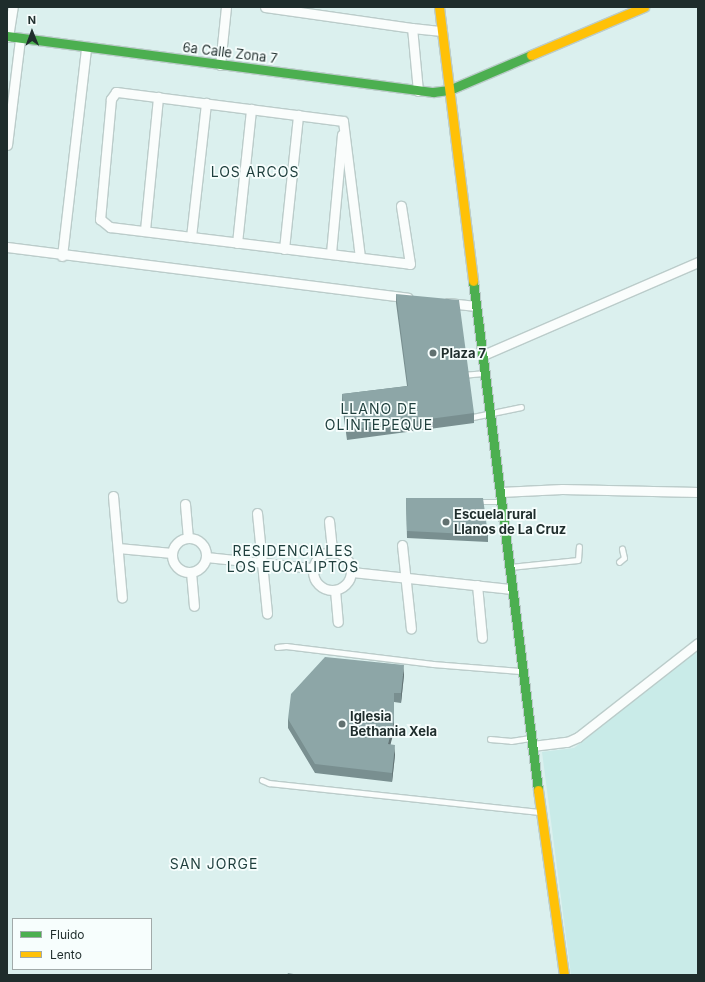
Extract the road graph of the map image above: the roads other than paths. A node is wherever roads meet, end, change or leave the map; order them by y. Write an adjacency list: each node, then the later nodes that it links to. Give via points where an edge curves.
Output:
1 (13, 7): 8 (street)
2 (226, 7): 11 (street)
3 (265, 7): 6 (street)
4 (439, 7): 7 (main road)
5 (644, 7): 12 (main road, 6a Calle Zona 7)
6 (412, 28): 7 (street); 13 (street)
7 (442, 31): 12 (main road)
8 (8, 36): 9 (main road, 6a Calle Zona 7)
9 (20, 39): 10 (main road, 6a Calle Zona 7); 19 (street)
10 (86, 48): 11 (main road, 6a Calle Zona 7); 27 (street)
11 (220, 65): 13 (main road, 6a Calle Zona 7)
12 (449, 90): 13 (main road, 6a Calle Zona 7); 32 (main road)
13 (418, 92)
14 (158, 97): 15 (street); 21 (street); 21 (street, via 120,92 112,96 100,213 101,222 106,226)
15 (206, 103): 16 (street); 22 (street)
16 (251, 109): 17 (street); 23 (street)
17 (298, 115): 18 (street); 25 (street)
18 (343, 121): 26 (street); 28 (street)
19 (7, 145)
20 (402, 206): 28 (street, via 410,264)
21 (145, 230): 22 (street)
22 (191, 237): 23 (street)
23 (237, 243): 25 (street)
24 (7, 248): 27 (street)
25 (284, 248): 26 (street)
26 (331, 254): 28 (street)
27 (62, 256): 30 (street)
28 (360, 257)
29 (698, 262): 33 (street)
30 (422, 300)
31 (437, 301): 32 (street)
32 (476, 306): 33 (main road)
33 (483, 354): 34 (main road)
34 (484, 372): 35 (lane); 37 (main road)
35 (456, 376)
36 (521, 407): 37 (lane)
37 (490, 416): 38 (lane); 39 (main road)
38 (460, 417)
39 (500, 492): 40 (street); 43 (main road)
40 (698, 492)
41 (113, 496): 50 (street)
42 (471, 502): 43 (lane)
43 (501, 502): 57 (main road)
44 (185, 504): 47 (street)
45 (257, 513): 56 (street)
46 (329, 521): 52 (street)
47 (188, 538): 53 (street, via 176,544); 54 (street, via 202,544)
48 (402, 545): 61 (street)
49 (579, 547): 57 (lane, via 578,560)
50 (118, 548): 53 (street); 65 (street)
51 (622, 549): 55 (lane, via 624,558)
52 (332, 552): 58 (street, via 321,556); 60 (street, via 344,556)
53 (172, 553): 59 (street, via 178,567)
54 (206, 557): 56 (street); 59 (street, via 201,567)
55 (618, 562)
56 (262, 563): 58 (street); 67 (street)
57 (509, 567): 63 (main road)
58 (313, 568): 64 (street, via 319,585)
59 (191, 572): 66 (street)
60 (352, 572): 61 (street); 64 (street, via 346,584)
61 (405, 578): 62 (street); 69 (street)
62 (477, 585): 63 (street); 70 (street)
63 (512, 589): 73 (main road)
64 (335, 590): 68 (street)
65 (122, 598)
66 (194, 606)
67 (267, 614)
68 (338, 622)
69 (411, 629)
70 (482, 638)
71 (698, 643): 75 (street, via 578,737 568,742)
72 (277, 648): 73 (lane, via 286,646 433,664)
73 (522, 671): 75 (main road)
74 (490, 740): 75 (lane)
75 (531, 742): 77 (main road)
76 (262, 780): 77 (lane, via 269,784)
77 (541, 812): 78 (main road)
78 (564, 975)

